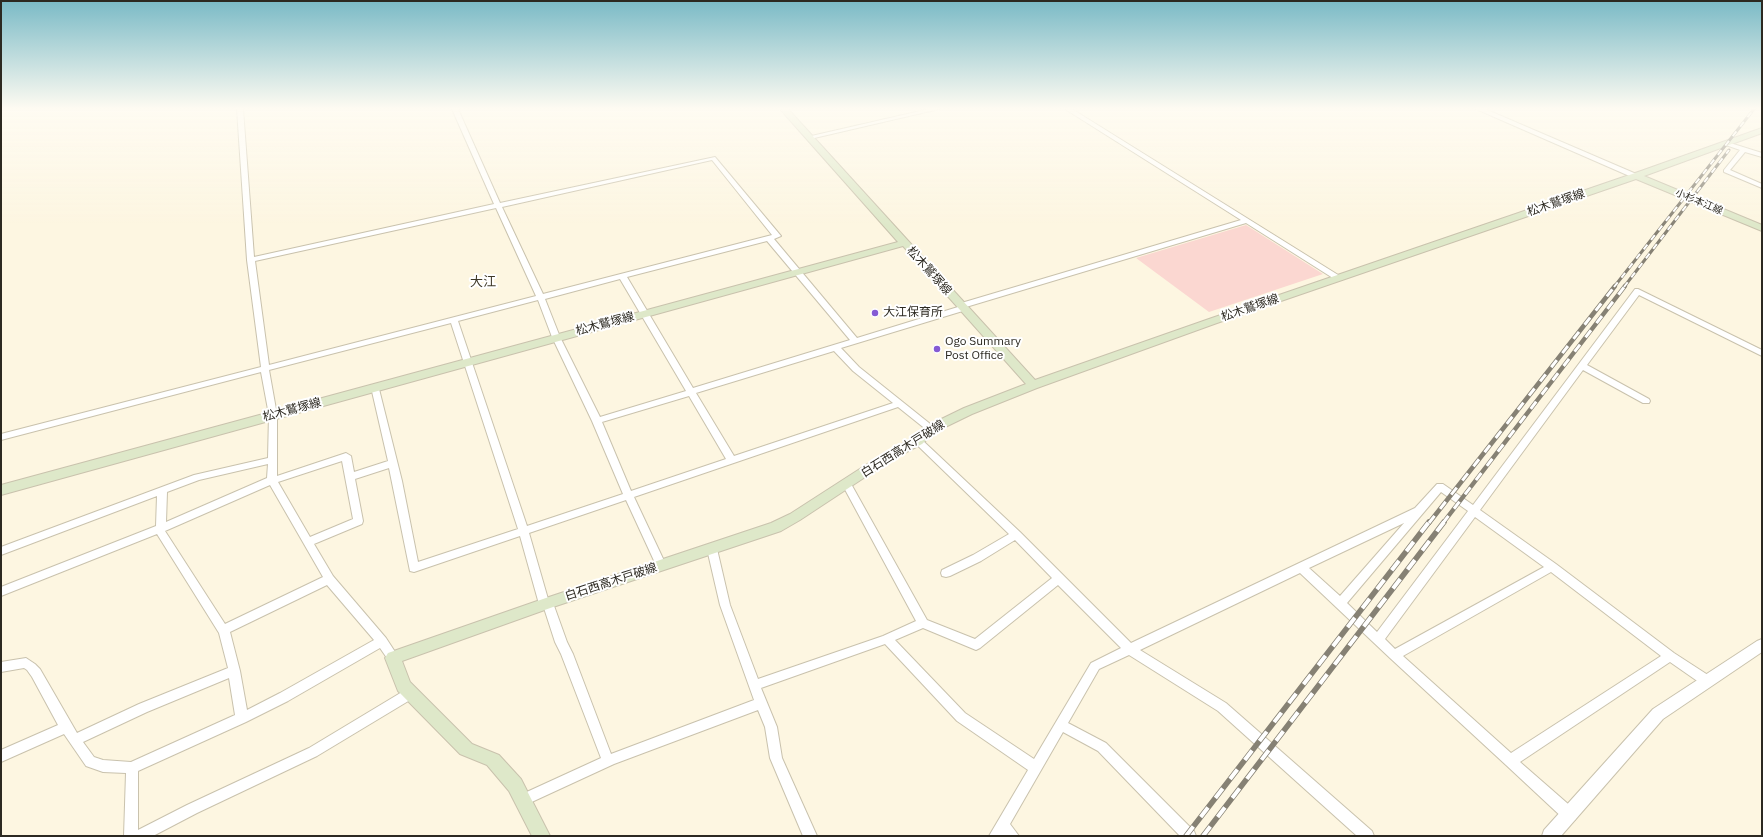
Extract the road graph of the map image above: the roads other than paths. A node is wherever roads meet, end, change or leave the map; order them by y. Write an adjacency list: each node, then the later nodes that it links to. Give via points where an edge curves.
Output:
1 (243, 148): 19 (street)
2 (472, 148): 13 (street)
3 (820, 148): 18 (main road)
4 (1131, 148): 14 (street)
5 (1576, 148): 11 (street)
6 (1580, 148): 11 (street)
7 (1711, 148): 11 (main road, 松木鷲塚線)
8 (1741, 148): 9 (street)
9 (1744, 149): 10 (street); 12 (street, via 1726,171)
10 (1762, 155)
11 (1640, 174): 15 (main road, 小杉本江線); 16 (main road, 小杉本江線); 22 (main road, 松木鷲塚線)
12 (1762, 186)
13 (498, 206): 17 (street, via 713,158 777,236); 19 (street); 23 (street)
14 (1246, 220): 22 (street); 24 (street)
15 (1762, 222)
16 (1762, 228)
17 (769, 238): 20 (street); 21 (street)
18 (904, 243): 20 (main road, 松木鷲塚線); 24 (main road, 松木鷲塚線)
19 (251, 260): 33 (street)
20 (797, 273): 25 (main road, 松木鷲塚線); 28 (street)
21 (623, 277): 23 (street); 25 (street)
22 (1339, 278): 34 (main road, 松木鷲塚線)
23 (541, 298): 26 (street); 27 (street)
24 (962, 307): 28 (street); 34 (main road, 松木鷲塚線)
25 (644, 314): 27 (main road, 松木鷲塚線); 36 (street)
26 (454, 320): 31 (street); 33 (street)
27 (556, 337): 31 (main road, 松木鷲塚線); 40 (street)
28 (856, 342): 29 (street)
29 (836, 348): 36 (street); 38 (street, via 856,369)
30 (1762, 353): 32 (street, via 1638,291)
31 (468, 362): 35 (main road, 松木鷲塚線); 56 (street)
32 (1582, 366): 37 (street); 53 (street)
33 (265, 369): 39 (street); 42 (street)
34 (1033, 385): 41 (main road, 白石西高木戸破線)
35 (375, 387): 39 (main road, 松木鷲塚線); 46 (street)
36 (690, 392): 40 (street); 45 (street)
37 (1646, 401)
38 (899, 404): 41 (street); 45 (street)
39 (273, 415): 44 (street); 50 (main road, 松木鷲塚線)
40 (597, 421): 52 (street)
41 (931, 429): 43 (main road, 白石西高木戸破線)
42 (1, 437)
43 (918, 441): 49 (main road, 白石西高木戸破線, via 887,457); 57 (street)
44 (271, 460): 48 (street); 51 (street, via 197,477)
45 (731, 460): 52 (street)
46 (393, 463): 47 (street); 56 (street, via 414,568)
47 (350, 477): 48 (street, via 346,456); 58 (street, via 358,521)
48 (272, 480): 55 (street); 58 (street)
49 (847, 484): 59 (main road, 白石西高木戸破線, via 795,517); 70 (street)
50 (1, 490)
51 (162, 491): 55 (street); 60 (street)
52 (628, 495): 56 (street); 61 (street)
53 (1473, 510): 54 (street, via 1440,486); 63 (street); 73 (street)
54 (1419, 511): 62 (street); 69 (street)
55 (160, 529): 67 (street); 71 (street)
56 (524, 532): 68 (street)
57 (1016, 535): 64 (street); 65 (street)
58 (308, 542): 66 (street)
59 (712, 549): 61 (main road, 白石西高木戸破線); 83 (street, via 725,605)
60 (1, 551)
61 (661, 565): 68 (main road, 白石西高木戸破線)
62 (1301, 567): 69 (street); 76 (street)
63 (1552, 567): 77 (street); 78 (street)
64 (946, 573)
65 (1059, 578): 70 (street, via 976,645); 76 (street)
66 (329, 579): 71 (street); 74 (street)
67 (1, 592)
68 (546, 603): 79 (main road, 白石西高木戸破線); 91 (street)
69 (1340, 603): 73 (street)
70 (923, 623): 72 (street)
71 (223, 630): 81 (street)
72 (887, 639): 83 (street); 94 (street, via 961,717)
73 (1378, 639): 77 (street)
74 (382, 641): 79 (street); 86 (street)
75 (1762, 645): 82 (street)
76 (1130, 650): 87 (street, via 1095,666); 104 (street, via 1222,707)
77 (1394, 656): 92 (street)
78 (1670, 656): 82 (street); 92 (street)
79 (393, 658): 84 (main road, via 404,686)
80 (1, 667): 88 (street, via 26,663 31,667)
81 (234, 671): 86 (street); 89 (street, via 143,708)
82 (1707, 681): 96 (street, via 1658,714)
83 (754, 685): 85 (street)
84 (411, 694): 95 (main road, via 466,749 493,760 515,785); 99 (street, via 313,752)
85 (761, 703): 91 (street); 101 (street, via 771,727 776,758)
86 (242, 718): 93 (street)
87 (1061, 725): 94 (street); 103 (street, via 1102,747)
88 (66, 728): 89 (street); 90 (street)
89 (75, 740): 93 (street, via 90,762 103,766)
90 (1, 756)
91 (608, 761): 95 (street)
92 (1510, 761): 96 (street)
93 (132, 768): 98 (street)
94 (1036, 768): 97 (street)
95 (523, 800): 100 (main road)
96 (1570, 814): 105 (street)
97 (999, 831): 102 (street)
98 (131, 836)
99 (139, 836)
100 (542, 836)
101 (810, 836)
102 (1012, 836)
103 (1189, 836)
104 (1367, 836)
105 (1550, 836)

